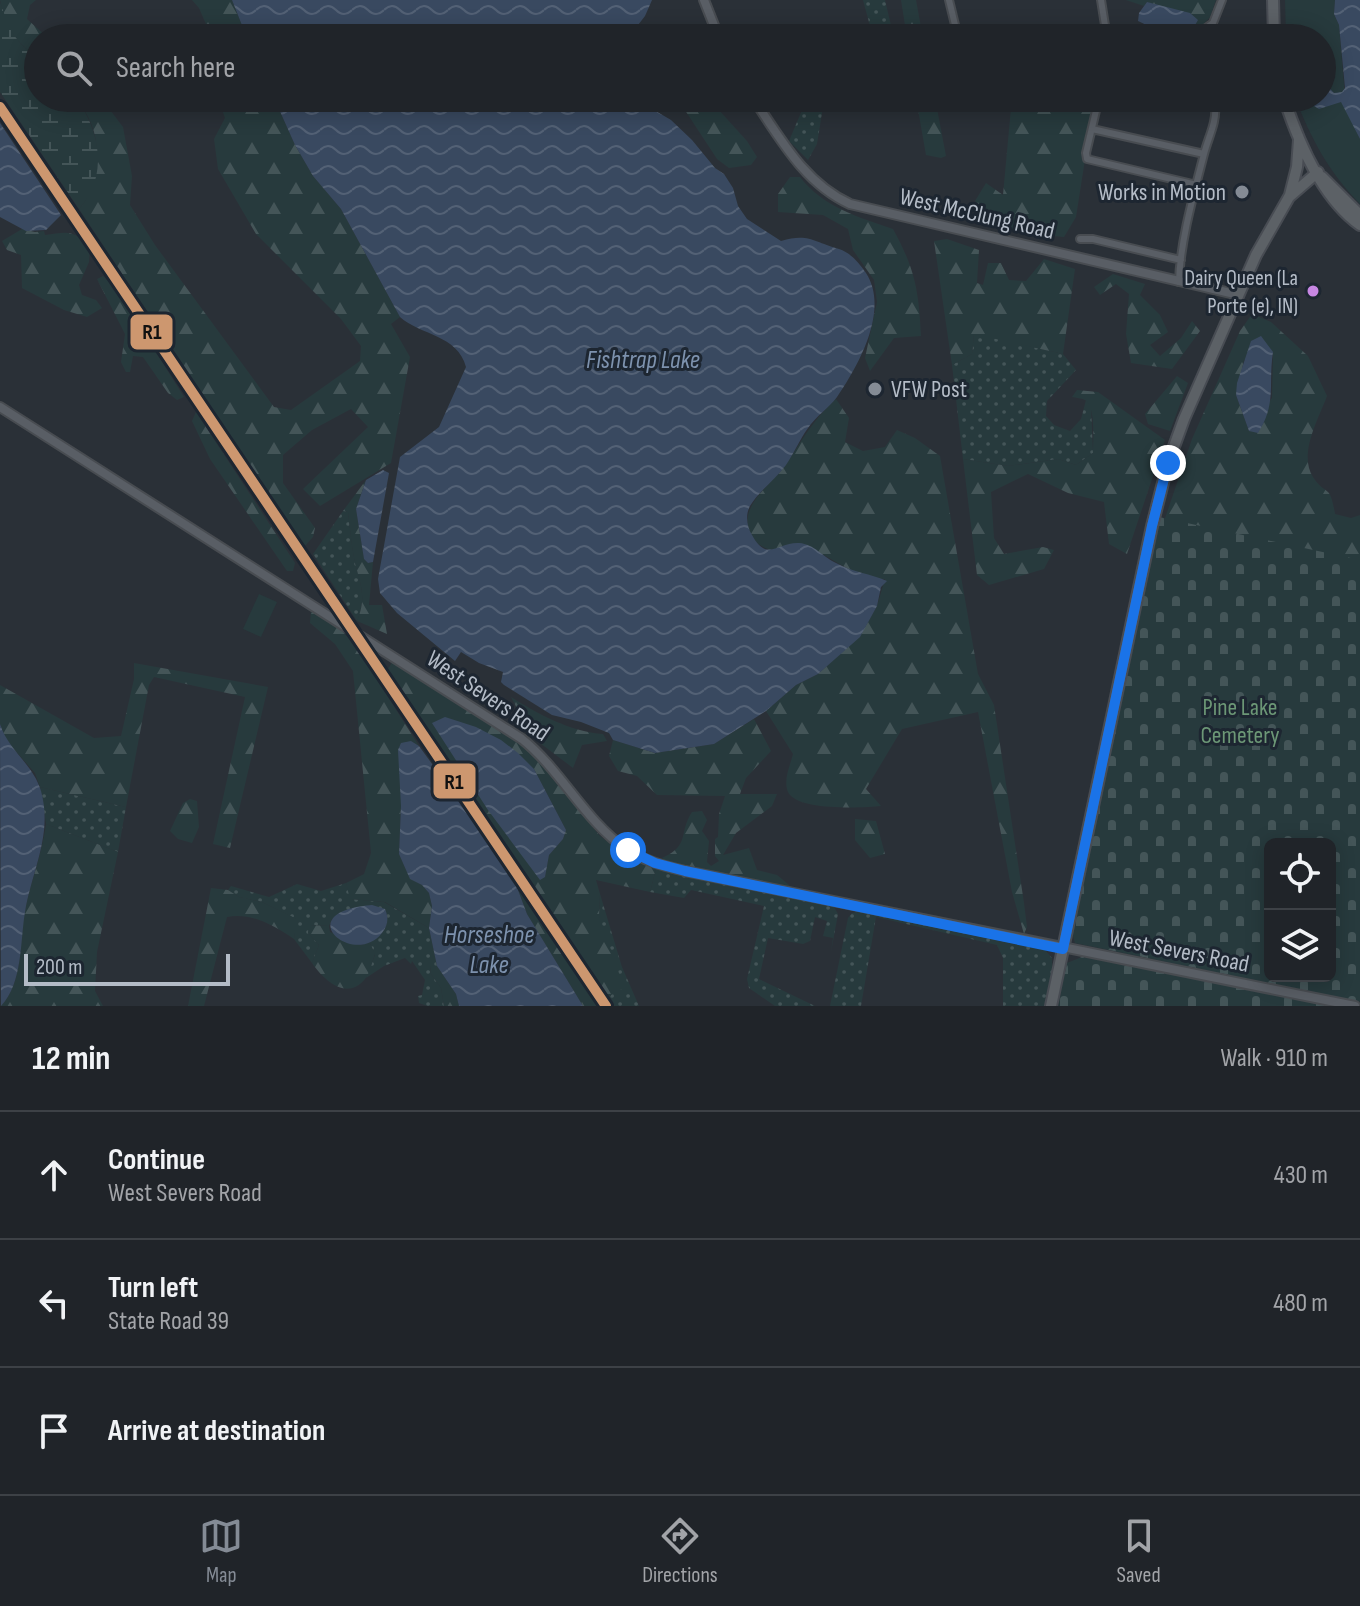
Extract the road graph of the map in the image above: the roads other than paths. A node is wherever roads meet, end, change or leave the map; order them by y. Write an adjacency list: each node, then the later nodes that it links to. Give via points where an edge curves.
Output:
1 (704, 0): 6 (street)
2 (949, 0): 7 (street)
3 (1101, 0): 8 (street)
4 (1222, 0): 9 (street)
5 (1273, 0): 10 (main road)
6 (713, 24)
7 (955, 24)
8 (1105, 24)
9 (1212, 24)
10 (1274, 24)
11 (763, 112): 25 (street, West McClung Road, via 802,169 850,204)
12 (1096, 112): 15 (street)
13 (1216, 112): 17 (street)
14 (1289, 112): 16 (main road)
15 (1092, 129): 17 (street); 19 (street, via 1086,153 1092,162)
16 (1299, 139): 18 (main road); 20 (main road)
17 (1204, 154): 19 (street)
18 (1318, 172): 20 (main road); 21 (main road); 22 (main road, via 1329,195)
19 (1197, 185): 24 (street)
20 (1289, 197): 26 (main road)
21 (1360, 215)
22 (1360, 225)
23 (1080, 239): 24 (street)
24 (1181, 260): 25 (street)
25 (1179, 282): 26 (street, West McClung Road)
26 (1239, 295): 28 (main road, via 1184,419 1161,488)
27 (0, 407): 28 (street, West Severs Road, via 522,739 543,756 600,828 642,858)
28 (1063, 949): 29 (main road); 30 (street, West Severs Road)
29 (1051, 1006)
30 (1355, 1006)

